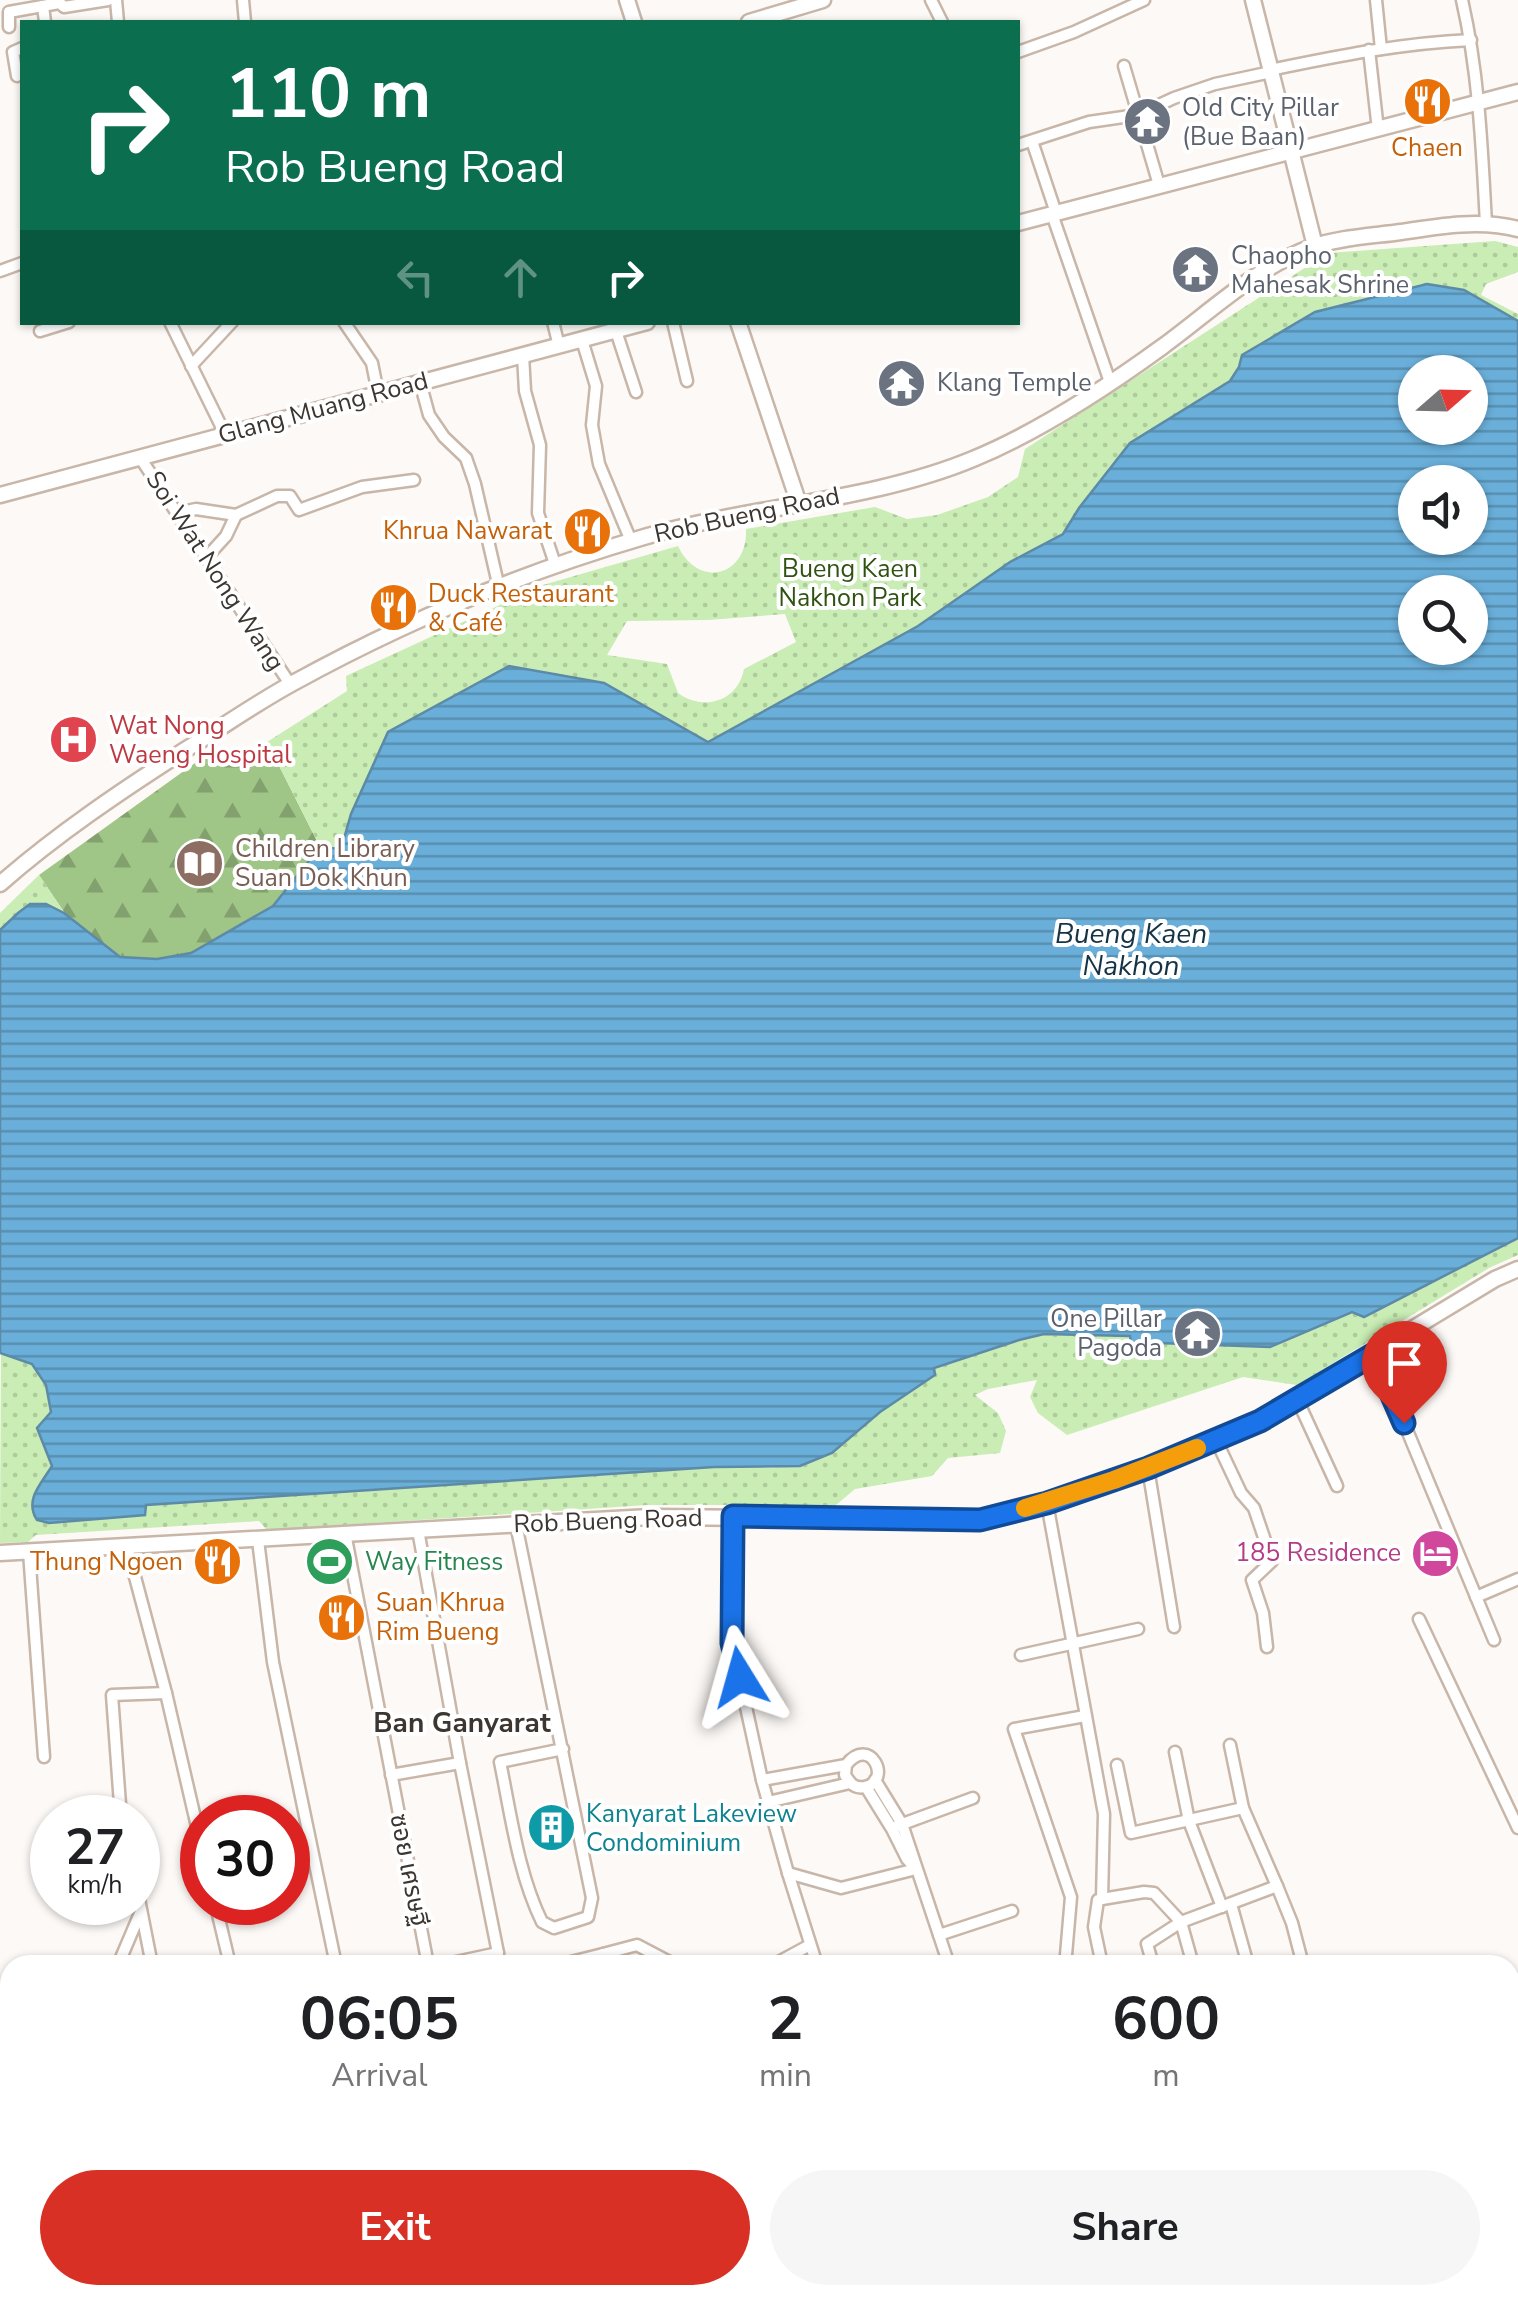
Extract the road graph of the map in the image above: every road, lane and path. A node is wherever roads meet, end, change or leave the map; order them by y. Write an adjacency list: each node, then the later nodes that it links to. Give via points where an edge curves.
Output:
1 (108, 0): 7 (street, via 64,7)
2 (823, 0): 10 (street)
3 (1144, 0): 15 (street)
4 (1253, 0): 17 (street)
5 (1376, 0): 14 (street)
6 (1462, 0): 12 (street)
7 (58, 2): 8 (street)
8 (43, 6): 9 (street); 11 (street, via 9,12)
9 (45, 20)
10 (756, 20)
11 (9, 27)
12 (1471, 40): 14 (street); 20 (street)
13 (20, 49): 18 (street, via 13,52)
14 (1375, 50): 17 (street); 22 (street)
15 (1020, 51)
16 (1124, 66): 21 (street)
17 (1270, 71): 21 (street, via 1215,84); 24 (street)
18 (17, 76)
19 (1518, 92): 20 (street)
20 (1479, 103): 22 (street); 28 (street)
21 (1138, 115): 23 (street); 25 (street)
22 (1378, 130): 24 (street)
23 (1022, 140): 26 (street)
24 (1292, 152): 25 (street); 30 (street)
25 (1159, 185): 26 (street)
26 (1054, 213): 27 (street); 47 (street)
27 (1020, 222)
28 (1486, 224): 29 (street, Rob Bueng Road); 30 (street, Rob Bueng Road)
29 (1518, 229)
30 (1314, 246): 47 (street, Rob Bueng Road, via 1265,269)
31 (63, 325): 40 (street)
32 (171, 325): 44 (street)
33 (229, 325): 44 (street)
34 (346, 325): 49 (street, via 372,363)
35 (554, 325): 42 (street)
36 (637, 325): 39 (street, Glang Muang Road)
37 (674, 325): 45 (street)
38 (739, 325): 54 (street)
39 (616, 331): 41 (street, Glang Muang Road); 48 (street)
40 (40, 332)
41 (582, 340): 42 (street, Glang Muang Road); 57 (street, via 596,386 592,426 599,464)
42 (559, 346): 43 (street, Glang Muang Road)
43 (522, 355): 46 (street, Glang Muang Road); 59 (street, via 540,445 538,513)
44 (191, 366): 50 (street)
45 (687, 381)
46 (420, 382): 49 (street, Glang Muang Road); 60 (street, via 429,415 466,458 476,484)
47 (1110, 382): 54 (street, Rob Bueng Road, via 972,460)
48 (636, 392)
49 (378, 394): 50 (street, Glang Muang Road)
50 (224, 434): 51 (street, Glang Muang Road)
51 (141, 459): 53 (street, Glang Muang Road); 55 (street, Soi Wat Nong Wang)
52 (414, 480): 56 (street, via 362,487 298,510 290,496 277,496)
53 (0, 495)
54 (799, 504): 57 (street, Rob Bueng Road)
55 (177, 513): 56 (street); 58 (street, Soi Wat Nong Wang)
56 (236, 515): 58 (street)
57 (631, 542): 59 (street, Rob Bueng Road)
58 (206, 558): 61 (street, Soi Wat Nong Wang)
59 (556, 567): 60 (street, Rob Bueng Road)
60 (499, 588): 61 (street, Rob Bueng Road, via 413,622)
61 (290, 684): 62 (street, Rob Bueng Road, via 146,775)
62 (0, 884)
63 (1518, 1268): 64 (street, Rob Bueng Road)
64 (1374, 1354): 65 (street, Rob Bueng Road); 79 (street)
65 (1298, 1400): 66 (street, Rob Bueng Road); 68 (street)
66 (1216, 1440): 67 (street, Rob Bueng Road); 85 (street, via 1254,1508 1272,1560 1252,1580)
67 (1148, 1468): 69 (street, Rob Bueng Road); 81 (street)
68 (1338, 1486)
69 (1047, 1503): 70 (street, Rob Bueng Road, via 980,1520); 84 (street)
70 (733, 1516): 71 (street, Rob Bueng Road); 97 (street, via 732,1643)
71 (516, 1524): 72 (street, Rob Bueng Road); 90 (street)
72 (418, 1530): 73 (street, Rob Bueng Road); 93 (street)
73 (346, 1533): 74 (street, Rob Bueng Road); 96 (street, ซอย เศรษฐี)
74 (258, 1540): 75 (street, Rob Bueng Road); 124 (street, via 273,1662)
75 (127, 1547): 76 (street, Rob Bueng Road); 87 (street)
76 (29, 1552): 77 (street, Rob Bueng Road); 92 (street)
77 (0, 1553)
78 (1518, 1579): 79 (street)
79 (1476, 1597): 83 (street)
80 (1419, 1619): 107 (street)
81 (1174, 1626)
82 (1138, 1629): 84 (street)
83 (1494, 1640)
84 (1074, 1644): 86 (street); 88 (street)
85 (1267, 1647)
86 (1021, 1655)
87 (166, 1692): 100 (street, via 112,1695); 101 (street)
88 (1085, 1716): 111 (street, via 1104,1814); 132 (street, via 1014,1729 1071,1897)
89 (1230, 1746): 104 (street)
90 (563, 1749): 90 (street, via 592,1904 588,1917 554,1928 542,1922 533,1904 500,1762)
91 (1176, 1752): 105 (street)
92 (44, 1757)
93 (460, 1764): 96 (street); 120 (street)
94 (846, 1765): 97 (street); 98 (street); 99 (street, via 858,1754 869,1756 878,1776)
95 (1117, 1765): 105 (street, via 1131,1833)
96 (390, 1776): 125 (street, ซอย เศรษฐี)
97 (762, 1780): 103 (street)
98 (850, 1784): 99 (street); 103 (street)
99 (871, 1784): 106 (street)
100 (119, 1795)
101 (190, 1795)
102 (973, 1798): 106 (street)
103 (768, 1802): 109 (street)
104 (1243, 1808): 105 (street); 110 (street)
105 (1189, 1821): 112 (street)
106 (897, 1826): 108 (street)
107 (1518, 1828)
108 (916, 1868): 109 (street, via 841,1888); 118 (street)
109 (788, 1874): 119 (street)
110 (1278, 1886): 112 (street); 137 (street)
111 (1102, 1899): 114 (street, via 1154,1893); 133 (street, via 1094,1928)
112 (1227, 1906): 114 (street); 136 (street)
113 (1012, 1910): 118 (street)
114 (1182, 1922): 134 (street, via 1147,1944); 135 (street)
115 (135, 1925): 121 (street)
116 (144, 1925): 122 (street)
117 (220, 1925): 123 (street)
118 (939, 1935): 131 (street)
119 (810, 1945): 129 (street); 130 (street)
120 (498, 1953): 126 (street)
121 (122, 1955)
122 (150, 1955)
123 (228, 1955)
124 (334, 1955)
125 (426, 1955)
126 (492, 1955)
127 (616, 1955): 128 (street, via 637,1945)
128 (656, 1955)
129 (792, 1955)
130 (814, 1955)
131 (946, 1955)
132 (1066, 1955)
133 (1100, 1955)
134 (1150, 1955)
135 (1190, 1955)
136 (1244, 1955)
137 (1300, 1955)

